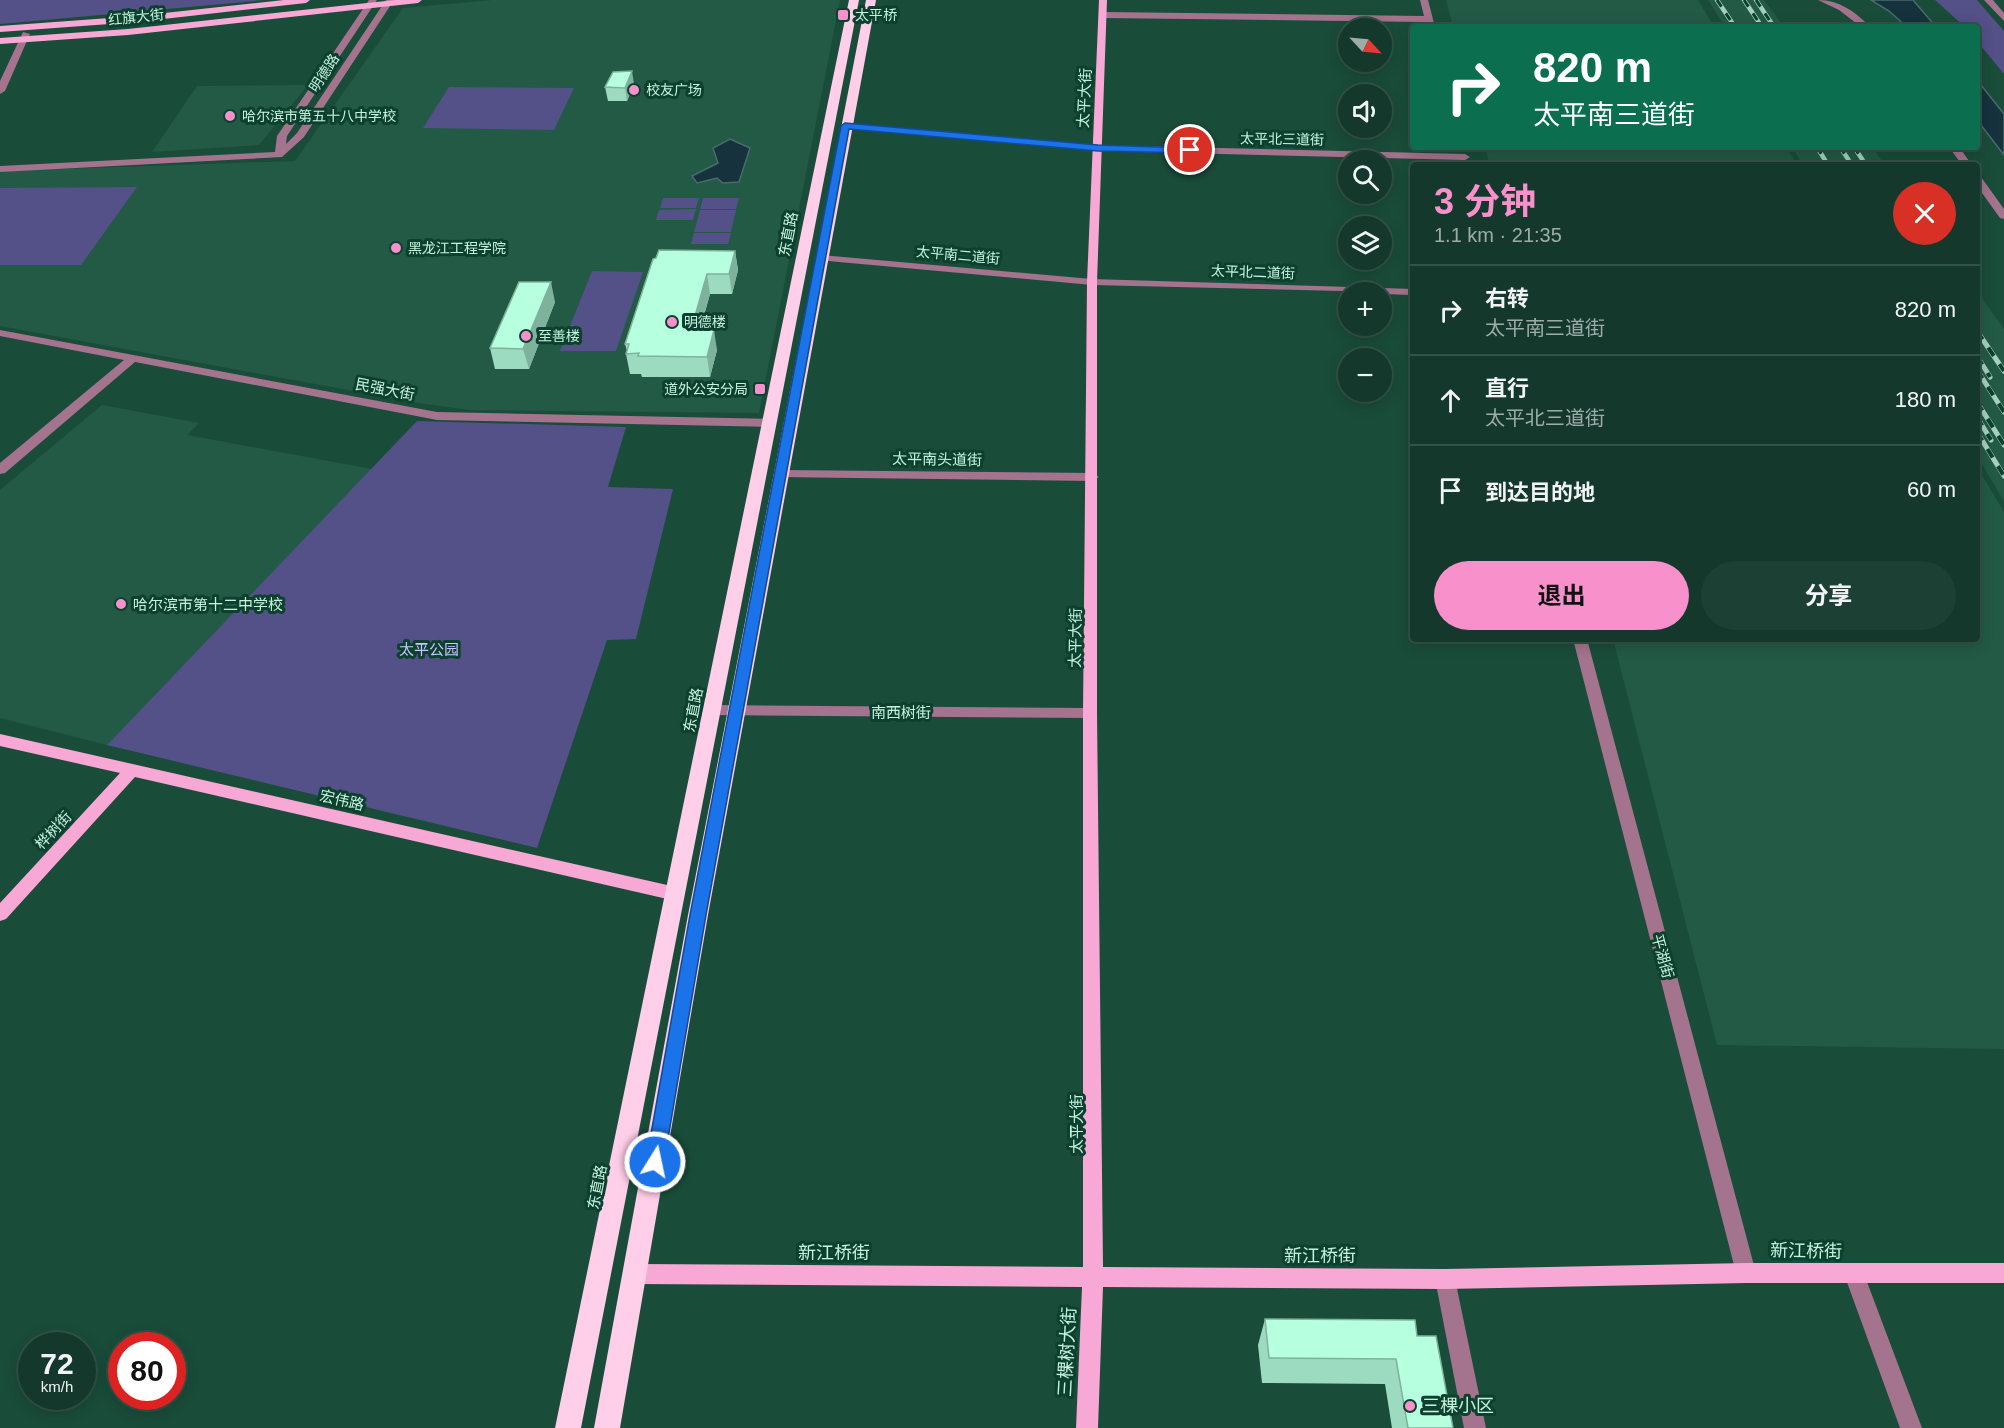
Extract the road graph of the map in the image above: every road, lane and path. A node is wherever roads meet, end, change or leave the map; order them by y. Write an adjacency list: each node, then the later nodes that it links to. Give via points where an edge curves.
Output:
1 (270, 0): 13 (main road, 红旗大街)
2 (306, 0): 16 (main road, 红旗大街)
3 (418, 0): 10 (main road, 红旗大街)
4 (854, 0): 33 (highway, 东直路)
5 (871, 0): 21 (highway)
6 (1424, 0): 14 (street)
7 (1822, 0): 15 (street)
8 (1988, 0): 12 (street)
9 (371, 2): 10 (main road, 红旗大街); 18 (main road, 红旗大街, via 128,32); 23 (street, 明德路, via 282,136)
10 (388, 2): 23 (street, 明德路, via 301,135)
11 (1103, 7): 14 (street); 22 (main road, 太平大街)
12 (2004, 18)
13 (0, 23)
14 (1430, 23)
15 (1862, 24)
16 (0, 29)
17 (0, 35): 18 (main road, 红旗大街)
18 (25, 37): 19 (main road, 红旗大街); 20 (street)
19 (0, 41)
20 (0, 91)
21 (845, 126): 22 (street, 太平北三道街); 28 (highway)
22 (1098, 148): 24 (street, 太平北三道街); 29 (main road, 太平大街)
23 (279, 155): 25 (street)
24 (1465, 156)
25 (0, 169)
26 (1980, 183): 27 (street)
27 (2004, 216)
28 (821, 258): 29 (street, 太平南二道街); 35 (highway)
29 (1092, 282): 30 (street, 太平北二道街); 36 (main road, 太平大街)
30 (1410, 292)
31 (0, 333): 32 (street, 民强大街)
32 (133, 358): 33 (street, 民强大街, via 437,416); 34 (street)
33 (770, 423): 38 (highway, 东直路)
34 (0, 470)
35 (781, 474): 36 (street, 太平南头道街); 39 (highway)
36 (1093, 477): 40 (main road, 太平大街)
37 (1581, 642): 45 (street, 平湖街)
38 (712, 710): 39 (street, 南西树街); 43 (highway, 东直路)
39 (737, 711): 40 (street, 南西树街); 47 (highway)
40 (1090, 713): 49 (main road, 太平大街)
41 (0, 740): 42 (main road, 宏伟路)
42 (132, 770): 43 (main road, 宏伟路); 44 (main road, 桦树街)
43 (676, 894): 51 (highway, 东直路)
44 (0, 914)
45 (1746, 1273): 48 (main road, 新江桥街); 50 (main road, 新江桥街)
46 (2004, 1273): 48 (main road, 新江桥街)
47 (636, 1274): 49 (main road, 新江桥街); 52 (highway)
48 (1854, 1274): 55 (street)
49 (1093, 1277): 50 (main road, 新江桥街); 53 (main road, 三棵树大街)
50 (1445, 1279): 54 (street)
51 (568, 1428)
52 (607, 1428)
53 (1087, 1428)
54 (1475, 1428)
55 (1911, 1428)

